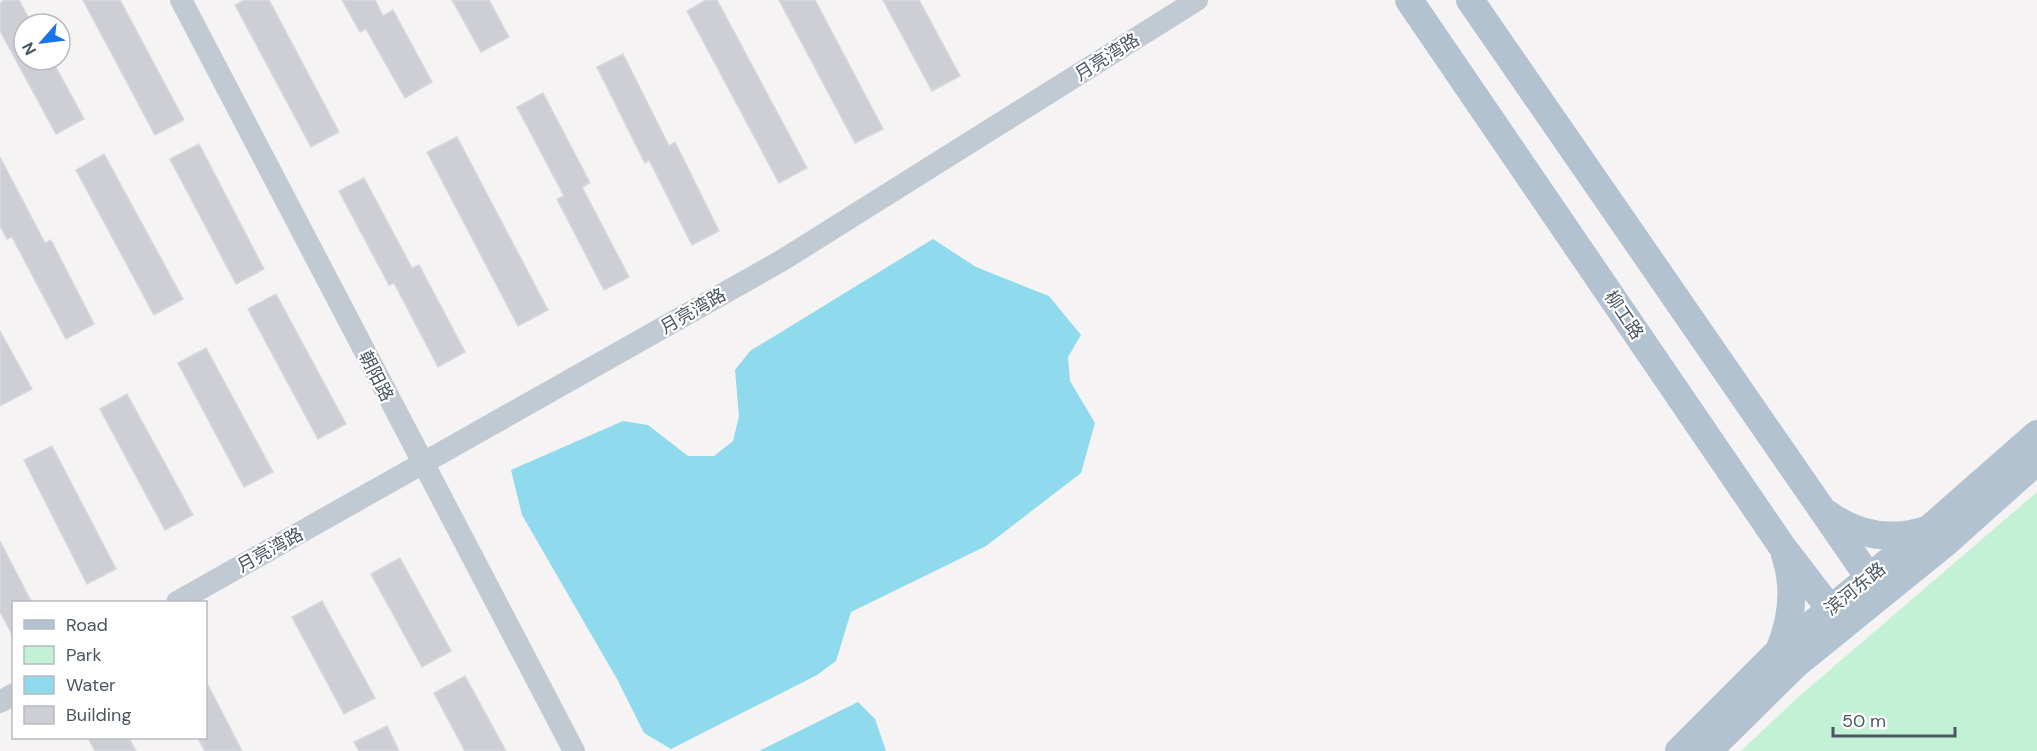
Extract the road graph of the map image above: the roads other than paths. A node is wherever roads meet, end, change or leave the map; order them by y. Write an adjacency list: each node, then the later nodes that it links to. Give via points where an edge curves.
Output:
1 (181, 0): 7 (street, 朝阳路)
2 (1197, 0): 7 (street, 月亮湾路, via 781,261)
3 (1409, 0): 10 (main road, 柳工路)
4 (1470, 0): 8 (main road)
5 (2037, 434): 9 (main road, 滨河东路)
6 (2037, 461): 11 (main road, 滨河东路, via 1943,545)
7 (422, 465): 12 (street, 月亮湾路); 15 (street, 朝阳路)
8 (1814, 500): 9 (main road, via 1847,527 1868,534 1889,537); 11 (main road)
9 (1930, 528): 11 (main road, 滨河东路)
10 (1781, 544): 13 (main road, 柳工路); 14 (main road, via 1792,598)
11 (1875, 587): 13 (main road, 滨河东路)
12 (181, 601)
13 (1837, 618): 14 (main road, 滨河东路); 17 (main road, 滨河东路)
14 (1779, 651): 16 (main road, 滨河东路)
15 (574, 751)
16 (1679, 751)
17 (1708, 751)

